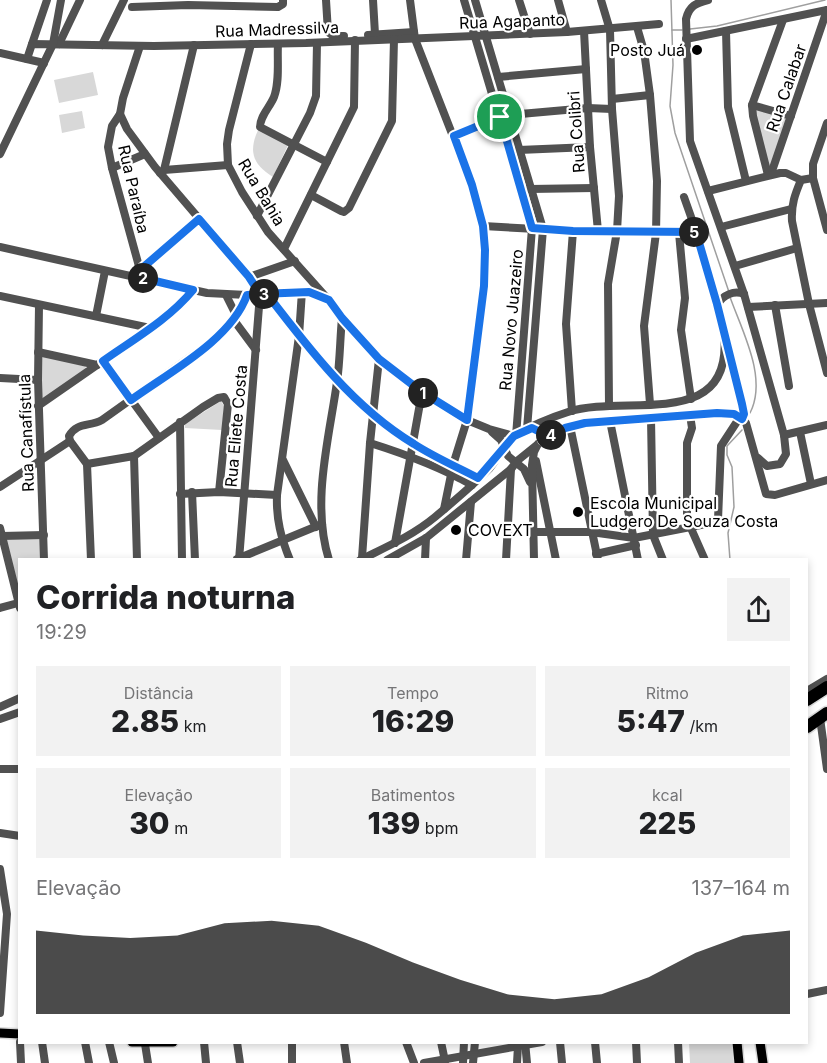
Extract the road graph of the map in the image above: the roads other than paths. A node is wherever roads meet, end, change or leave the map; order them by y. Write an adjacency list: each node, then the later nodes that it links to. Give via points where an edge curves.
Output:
1 (47, 0): 39 (street)
2 (61, 0): 40 (street)
3 (80, 0): 40 (street)
4 (326, 0): 31 (street, via 327,29 332,35)
5 (373, 0): 23 (street)
6 (410, 0): 33 (street)
7 (464, 0): 34 (street, Rua Novo Juazeiro)
8 (475, 0): 35 (street, Rua Novo Juazeiro)
9 (519, 0): 32 (street)
10 (558, 0): 29 (street)
11 (601, 0): 26 (street)
12 (686, 0): 20 (street)
13 (708, 0): 20 (street)
14 (188, 2): 17 (street); 18 (street)
15 (283, 2): 19 (street, via 278,7)
16 (123, 3): 17 (street); 43 (street)
17 (133, 3)
18 (214, 3): 19 (street)
19 (247, 3)
20 (688, 10): 30 (street)
21 (827, 10): 22 (street); 58 (street, Rua Calabar)
22 (783, 20): 28 (street); 53 (street)
23 (375, 24): 31 (street); 36 (street)
24 (659, 24): 25 (street, Rua Agapanto)
25 (637, 27): 26 (street, Rua Agapanto); 51 (street)
26 (610, 30): 27 (street, Rua Agapanto); 52 (street)
27 (584, 31): 29 (street, Rua Agapanto); 49 (street, Rua Colibri)
28 (726, 31): 30 (street); 75 (street, via 728,107)
29 (567, 32): 32 (street, Rua Agapanto)
30 (685, 33): 78 (street, via 690,141)
31 (375, 34): 36 (street)
32 (530, 34): 35 (street, Rua Agapanto)
33 (415, 35): 34 (street, Rua Agapanto); 36 (street, Rua Madressilva); 62 (street)
34 (474, 35): 35 (street, Rua Agapanto); 59 (street, Rua Novo Juazeiro)
35 (485, 35): 50 (street, Rua Novo Juazeiro)
36 (395, 36): 37 (street, Rua Madressilva); 79 (street, via 392,121 349,208 344,212)
37 (355, 40): 38 (street, Rua Madressilva); 68 (street, via 354,107)
38 (317, 43): 42 (street, Rua Madressilva); 63 (street, via 316,96)
39 (32, 44): 40 (street); 47 (street)
40 (56, 44): 43 (street); 48 (street)
41 (251, 44): 42 (street, Rua Madressilva); 44 (street, Rua Madressilva); 69 (street, Rua Bahia, via 229,130)
42 (278, 44): 63 (street, via 277,87 260,127)
43 (102, 45): 45 (street)
44 (194, 45): 45 (street, Rua Madressilva); 71 (street)
45 (140, 46): 56 (street, Rua Paraíba)
46 (0, 53): 47 (street)
47 (27, 59): 48 (street)
48 (44, 63): 61 (street)
49 (586, 69): 50 (street); 54 (street, Rua Colibri)
50 (498, 76): 57 (street, Rua Novo Juazeiro)
51 (650, 95): 52 (street); 93 (street, via 657,181)
52 (612, 99): 55 (street)
53 (752, 105): 58 (street); 72 (street)
54 (588, 108): 55 (street); 57 (street); 64 (street, Rua Colibri)
55 (612, 109): 91 (street, via 619,196)
56 (120, 114): 67 (street); 70 (street, Rua Paraíba, via 108,141)
57 (509, 115): 65 (street, Rua Novo Juazeiro)
58 (790, 116): 72 (street, Rua Calabar)
59 (500, 117): 62 (street); 86 (street, Rua Novo Juazeiro)
60 (827, 123): 73 (street, via 813,164)
61 (4, 134): 66 (street)
62 (454, 136): 84 (street)
63 (294, 145): 68 (street); 82 (street)
64 (590, 147): 65 (street); 76 (street, Rua Colibri)
65 (519, 150): 77 (street, Rua Novo Juazeiro)
66 (0, 154)
67 (145, 154): 70 (street); 71 (street)
68 (327, 162): 79 (street)
69 (228, 165): 71 (street); 82 (street, Rua Bahia)
70 (112, 168): 101 (street, Rua Paraíba)
71 (162, 171): 83 (street)
72 (770, 175): 74 (street, via 786,173); 75 (street)
73 (813, 178): 74 (street); 88 (street)
74 (801, 180): 81 (street)
75 (746, 181): 78 (street)
76 (594, 188): 77 (street); 90 (street, Rua Colibri)
77 (530, 189): 87 (street, Rua Novo Juazeiro)
78 (708, 191): 85 (street)
79 (311, 195): 97 (street)
80 (684, 196): 92 (street)
81 (791, 209): 85 (street); 96 (street)
82 (257, 216): 97 (street, Rua Bahia)
83 (199, 219): 101 (street); 102 (street)
84 (483, 226): 86 (street); 145 (street, via 484,286)
85 (721, 227): 99 (street)
86 (532, 228): 87 (street); 154 (street, Rua Novo Juazeiro)
87 (543, 229): 89 (street); 151 (street, Rua Novo Juazeiro)
88 (827, 230)
89 (573, 231): 90 (street); 140 (street, via 566,324)
90 (598, 231): 91 (street)
91 (616, 231): 93 (street); 139 (street, via 608,284)
92 (696, 232): 94 (street); 114 (street)
93 (656, 233): 94 (street); 137 (street, via 644,326)
94 (679, 233): 135 (street, via 685,298 681,330)
95 (0, 247): 100 (street)
96 (797, 248): 99 (street); 115 (street)
97 (284, 249): 98 (street, Rua Bahia)
98 (295, 261): 102 (street); 112 (street, Rua Bahia)
99 (735, 266): 103 (street)
100 (105, 271): 101 (street); 119 (street)
101 (139, 274): 104 (street)
102 (249, 277): 107 (street)
103 (740, 282): 106 (street); 108 (street)
104 (193, 290): 109 (street); 122 (street)
105 (302, 291): 107 (street); 112 (street); 124 (street)
106 (735, 293): 108 (street); 114 (street, via 724,296)
107 (264, 294): 110 (street); 124 (street); 125 (street, Rua Eliete Costa)
108 (744, 294): 118 (street)
109 (226, 295): 110 (street); 120 (street)
110 (247, 295): 120 (street)
111 (0, 296): 116 (street)
112 (329, 300): 121 (street, Rua Bahia)
113 (827, 303): 115 (street)
114 (717, 304): 123 (street)
115 (809, 304): 117 (street); 129 (street)
116 (39, 305): 119 (street); 126 (street, Rua Canafístula)
117 (775, 305): 118 (street); 133 (street)
118 (748, 307): 153 (street)
119 (96, 316): 122 (street)
120 (235, 317): 125 (street); 136 (street, via 206,346)
121 (342, 318): 127 (street, Rua Bahia); 132 (street)
122 (150, 328): 128 (street)
123 (724, 334): 135 (street, via 726,358 717,380); 144 (street, via 742,404)
124 (299, 336): 132 (street); 165 (street)
125 (256, 350): 178 (street, Rua Eliete Costa)
126 (38, 352): 128 (street); 131 (street, Rua Canafístula)
127 (379, 359): 134 (street, Rua Bahia); 141 (street)
128 (100, 363): 136 (street); 138 (street)
129 (827, 373)
130 (0, 378): 131 (street)
131 (38, 380): 138 (street, Rua Canafístula)
132 (338, 380): 141 (street); 184 (street)
133 (789, 386)
134 (422, 392): 145 (street, Rua Bahia); 159 (street)
135 (691, 399): 137 (street)
136 (131, 400): 155 (street); 156 (street, via 97,423 74,428)
137 (650, 404): 139 (street)
138 (38, 406): 166 (street, Rua Canafístula)
139 (609, 406): 140 (street)
140 (572, 411): 151 (street)
141 (373, 415): 158 (street); 159 (street)
142 (690, 415): 143 (street); 144 (street, via 726,413); 185 (street, via 693,428 687,444)
143 (651, 418): 146 (street); 191 (street)
144 (742, 419): 164 (street); 185 (street, via 721,446 718,520)
145 (467, 420): 150 (street, Rua Bahia); 169 (street)
146 (610, 421): 149 (street); 194 (street)
147 (180, 423): 155 (street); 177 (street, via 218,398 224,397 228,404); 180 (street)
148 (827, 425): 152 (street)
149 (570, 426): 157 (street); 188 (street)
150 (489, 429): 154 (street, Rua Bahia); 160 (street)
151 (530, 429): 154 (street); 157 (street, via 540,432)
152 (800, 432): 153 (street); 173 (street)
153 (784, 435): 164 (street, via 786,454 780,464 767,466)
154 (515, 436): 160 (street)
155 (159, 438): 162 (street)
156 (70, 441): 166 (street); 168 (street)
157 (540, 441): 161 (street); 167 (street)
158 (370, 443): 163 (street); 206 (street)
159 (413, 444): 163 (street); 169 (street)
160 (505, 447): 167 (street, via 508,456); 171 (street)
161 (534, 452): 179 (street); 187 (street)
162 (134, 456): 168 (street); 199 (street)
163 (411, 457): 169 (street); 195 (street)
164 (757, 457): 173 (street, via 766,494)
165 (282, 458): 181 (street); 184 (street)
166 (40, 461): 175 (street); 190 (street, Rua Canafístula)
167 (517, 461): 170 (street); 179 (street, via 527,473)
168 (87, 464): 198 (street)
169 (452, 469): 171 (street); 174 (street); 183 (street)
170 (511, 469): 182 (street); 211 (street)
171 (478, 478): 174 (street)
172 (827, 480): 173 (street)
173 (811, 484)
174 (472, 485): 183 (street)
175 (0, 487)
176 (192, 492): 177 (street); 180 (street); 201 (street)
177 (219, 492): 178 (street)
178 (244, 493): 181 (street); 202 (street, Rua Eliete Costa)
179 (532, 493): 186 (street)
180 (180, 494): 200 (street)
181 (277, 495): 193 (street)
182 (471, 502): 192 (street); 210 (street)
183 (444, 509): 195 (street, via 419,530)
184 (319, 526): 193 (street); 205 (street)
185 (689, 526): 191 (street); 216 (street)
186 (533, 531): 187 (street); 212 (street)
187 (550, 531): 188 (street); 213 (street)
188 (591, 531): 194 (street); 196 (street)
189 (1, 532): 190 (street); 217 (street)
190 (44, 535): 197 (street, Rua Canafístula)
191 (653, 535): 194 (street); 215 (street)
192 (426, 538): 208 (street); 209 (street)
193 (282, 540): 203 (street); 204 (street)
194 (635, 542): 196 (street); 214 (street)
195 (395, 543): 207 (street)
196 (597, 557)
197 (44, 558)
198 (91, 558)
199 (137, 558)
200 (182, 558)
201 (195, 558)
202 (238, 558)
203 (240, 558)
204 (289, 558)
205 (328, 558)
206 (361, 558)
207 (363, 558)
208 (391, 558)
209 (425, 558)
210 (466, 558)
211 (506, 558)
212 (534, 558)
213 (556, 558)
214 (638, 558)
215 (662, 558)
216 (704, 558)
217 (18, 602)
218 (18, 606): 219 (street)
219 (0, 608)
220 (824, 684): 221 (street); 223 (highway)
221 (808, 691)
222 (18, 699): 224 (street)
223 (808, 699)
224 (0, 707)
225 (18, 713): 227 (street)
226 (824, 715): 228 (highway); 231 (street)
227 (0, 719)
228 (808, 726)
229 (0, 769): 230 (street)
230 (18, 769)
231 (827, 769)
232 (0, 833): 233 (street)
233 (18, 836)
234 (0, 869): 235 (street, via 7,914)
235 (2, 970): 238 (street)
236 (827, 990): 237 (street)
237 (808, 994)
238 (0, 1013)
239 (0, 1033): 240 (main road)
240 (18, 1034)
241 (20, 1044): 264 (street)
242 (42, 1044): 265 (street)
243 (85, 1044): 266 (street)
244 (109, 1044): 267 (street)
245 (140, 1044): 268 (street)
246 (204, 1044): 269 (street)
247 (237, 1044): 270 (street)
248 (292, 1044): 271 (street)
249 (344, 1044): 272 (street)
250 (407, 1044): 273 (street)
251 (441, 1044): 263 (street)
252 (464, 1044): 262 (street)
253 (475, 1044): 261 (street)
254 (560, 1044): 277 (street)
255 (595, 1044): 278 (street)
256 (636, 1044): 279 (street)
257 (678, 1044): 280 (street)
258 (736, 1044): 281 (main road)
259 (760, 1044): 282 (main road)
260 (523, 1045): 261 (street); 275 (street); 276 (street)
261 (474, 1059): 262 (street)
262 (463, 1060): 263 (street)
263 (445, 1061): 274 (street)
264 (21, 1063)
265 (45, 1063)
266 (89, 1063)
267 (114, 1063)
268 (147, 1063)
269 (206, 1063)
270 (240, 1063)
271 (292, 1063)
272 (347, 1063)
273 (414, 1063)
274 (424, 1063)
275 (518, 1063)
276 (527, 1063)
277 (562, 1063)
278 (597, 1063)
279 (637, 1063)
280 (679, 1063)
281 (739, 1063)
282 (763, 1063)

